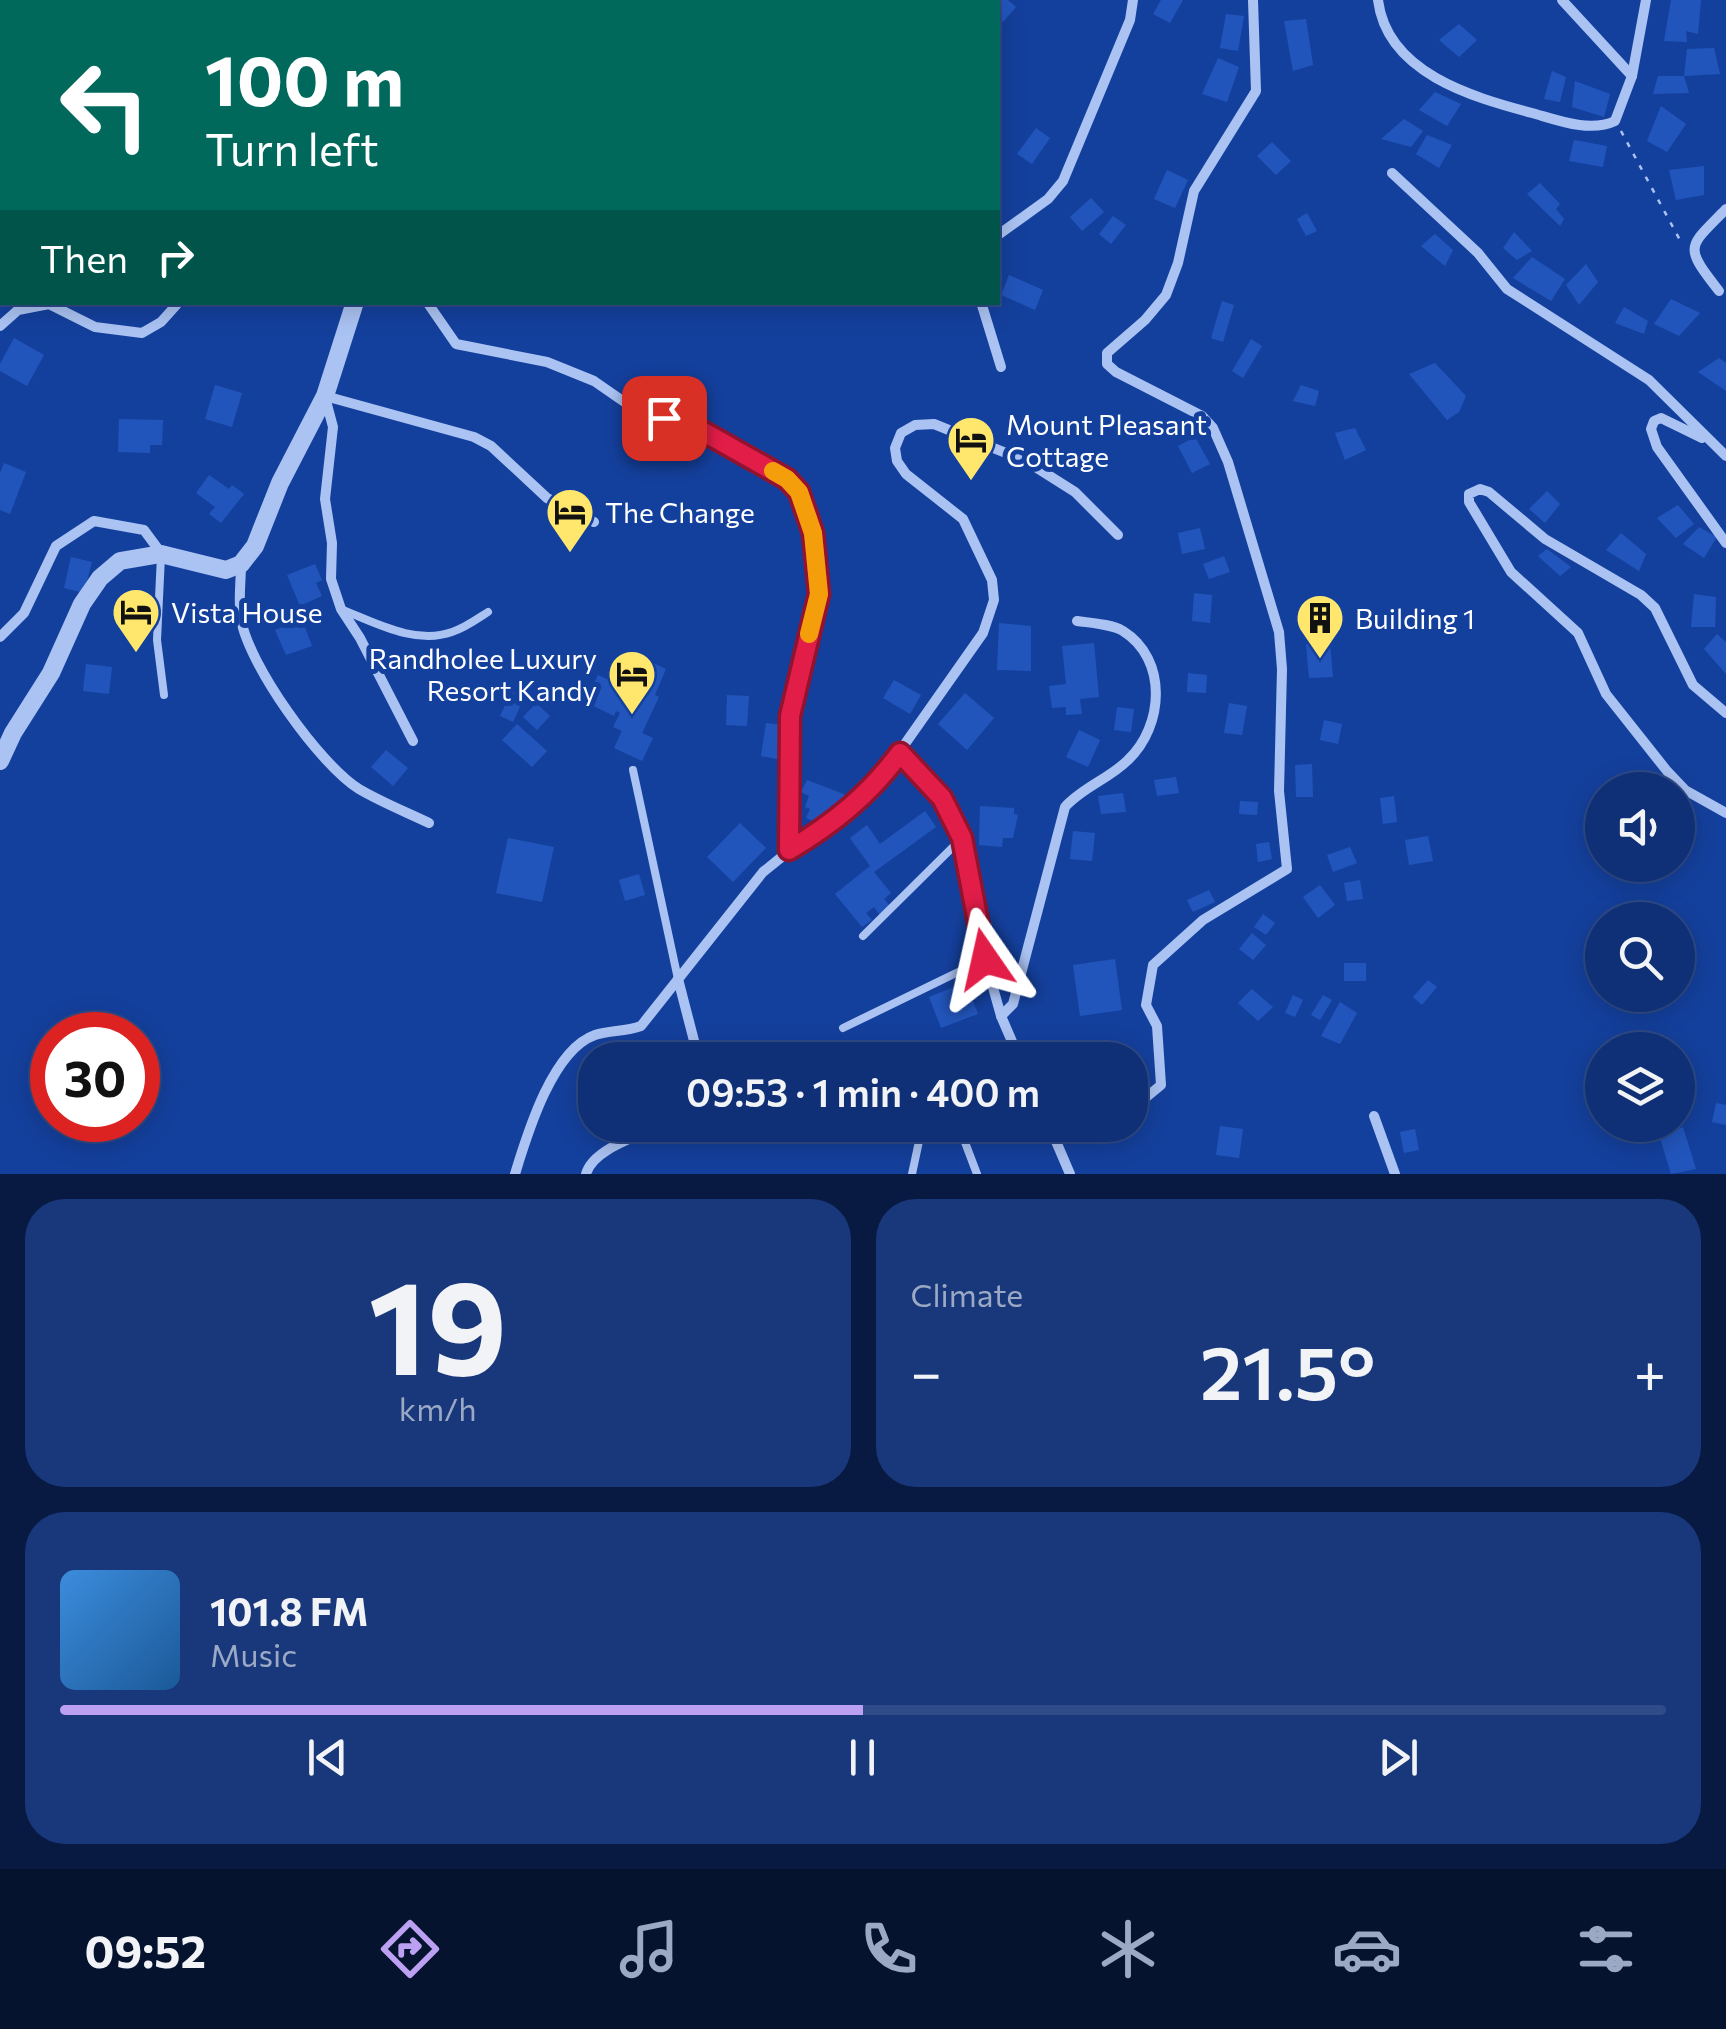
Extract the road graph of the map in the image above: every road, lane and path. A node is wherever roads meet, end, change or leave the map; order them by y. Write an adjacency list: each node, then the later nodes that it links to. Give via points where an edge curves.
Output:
1 (1133, 0): 10 (street, via 1064,181)
2 (1253, 0): 50 (street, via 1256,91 1194,191 1166,294 1107,353 1107,364 1202,416 1228,462 1279,632 1279,791 1287,869 1203,920 1153,965 1146,1005 1157,1026 1162,1085)
3 (1378, 0): 7 (street, via 1394,42 1444,84 1571,124)
4 (1562, 0): 6 (street)
5 (1646, 0): 6 (street)
6 (1632, 76): 7 (street)
7 (1615, 121): 11 (path, via 1678,240)
8 (1392, 174): 22 (street, via 1508,289 1649,380)
9 (1726, 209): 11 (street)
10 (1000, 233)
11 (1692, 250): 12 (street)
12 (1719, 290)
13 (44, 305): 19 (street, via 18,310)
14 (51, 305): 15 (street, via 94,327 142,333)
15 (176, 305)
16 (354, 305): 21 (street)
17 (429, 305): 42 (street, via 456,344 547,362 594,381 632,408 695,427 799,492 813,533 819,594 790,716)
18 (983, 305): 20 (street)
19 (0, 326)
20 (1001, 367)
21 (325, 396): 24 (street, via 474,436 547,498); 28 (street); 29 (street, via 334,427 325,499 331,578)
22 (1716, 446): 23 (street); 26 (street, via 1662,418 1651,429)
23 (1726, 456)
24 (594, 522)
25 (1118, 535): 36 (street, via 1075,492 1026,462 934,424 901,432 897,461 963,519 992,580 994,600 984,634)
26 (1726, 543)
27 (161, 554): 28 (street, via 226,570); 32 (street, via 144,530 94,521 56,546 24,613); 33 (lane, via 156,640); 37 (street, via 120,560 100,578)
28 (242, 564): 40 (street, via 241,620 292,718 338,773)
29 (341, 609): 30 (lane, via 420,636 452,633); 35 (street)
30 (488, 612)
31 (1077, 621): 46 (street, via 1119,628 1136,641 1155,672 1156,706 1130,759 1065,807 1013,1004)
32 (0, 637)
33 (164, 696)
34 (1726, 713): 39 (street, via 1693,686 1655,608 1641,595 1545,539 1490,492 1469,494 1511,572 1578,633 1606,694 1667,772)
35 (413, 741)
36 (900, 753): 41 (street, via 942,798); 42 (street, via 842,815)
37 (0, 761)
38 (634, 770): 45 (lane)
39 (1725, 814)
40 (429, 823)
41 (962, 838): 43 (lane); 44 (street)
42 (789, 850): 45 (street, via 762,872)
43 (863, 936)
44 (985, 959): 46 (street); 47 (lane)
45 (678, 980): 48 (street); 56 (street, via 641,1026 592,1036 555,1072)
46 (1001, 1016): 49 (street)
47 (843, 1028)
48 (694, 1042)
49 (1012, 1042)
50 (1148, 1097)
51 (1374, 1116): 61 (street)
52 (626, 1142): 57 (street, via 600,1155)
53 (920, 1142): 58 (lane)
54 (964, 1142): 59 (lane)
55 (1056, 1142): 60 (street)
56 (515, 1174)
57 (586, 1174)
58 (912, 1174)
59 (976, 1174)
60 (1070, 1174)
61 (1395, 1174)

